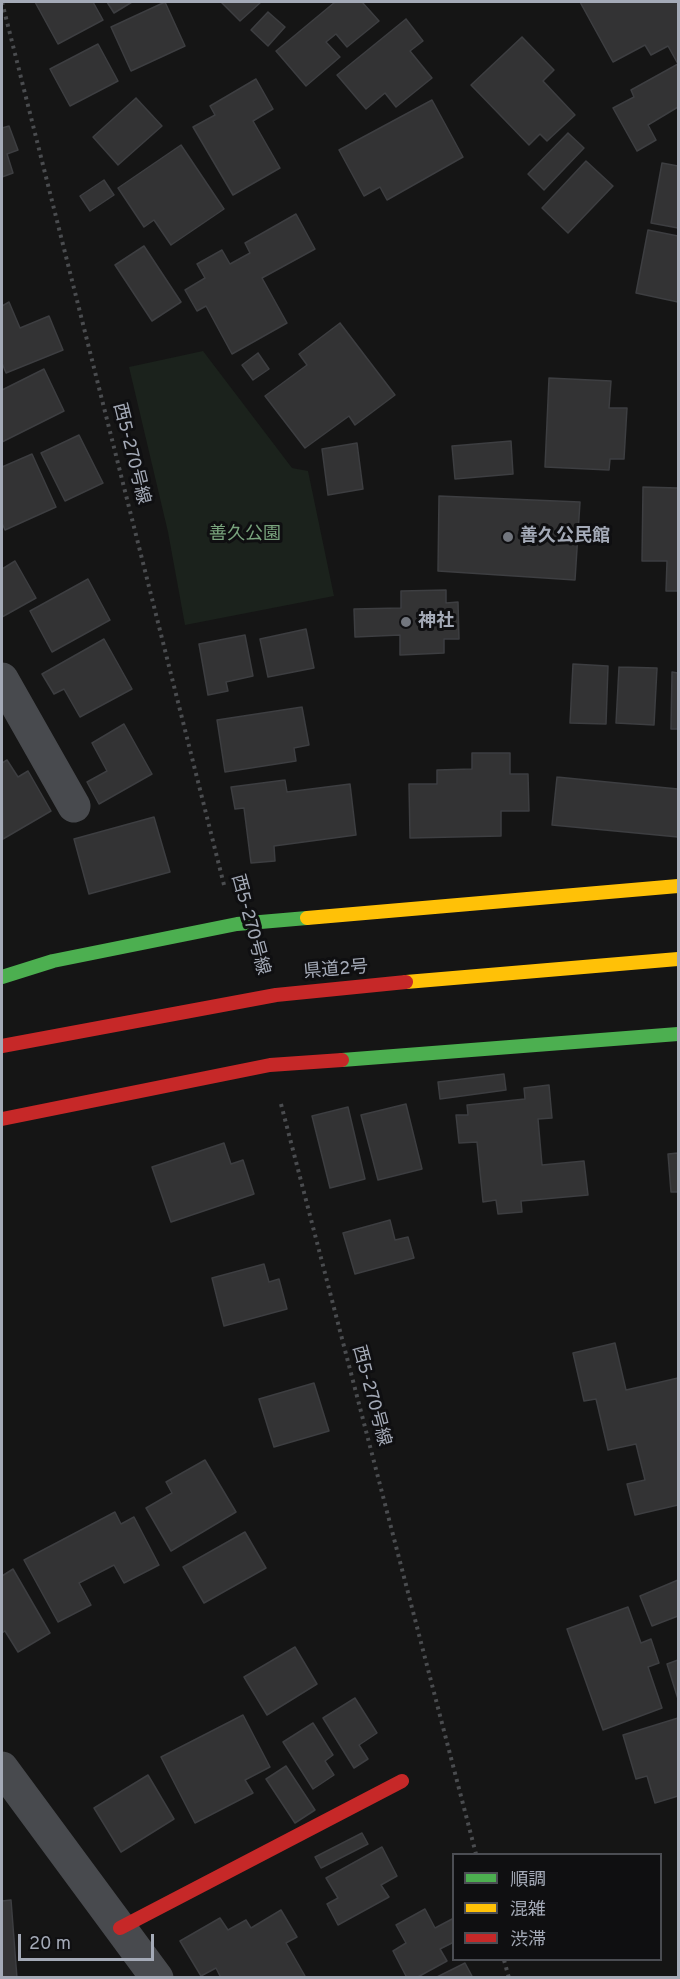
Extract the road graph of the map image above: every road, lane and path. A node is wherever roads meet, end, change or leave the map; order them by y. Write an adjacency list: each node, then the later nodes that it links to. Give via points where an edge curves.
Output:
1 (2, 2): 5 (path, 西5-270号線)
2 (2, 679): 3 (street)
3 (75, 806)
4 (678, 886): 5 (street)
5 (237, 924): 7 (street, via 53,961)
6 (678, 959): 9 (street, 県道2号, bridge, via 276,994)
7 (2, 977)
8 (678, 1034): 10 (street)
9 (2, 1046)
10 (270, 1065): 11 (street); 14 (path, 西5-270号線)
11 (2, 1119)
12 (2, 1768): 15 (street)
13 (402, 1782): 15 (street)
14 (476, 1853)
15 (120, 1928): 17 (street)
16 (505, 1961): 18 (path)
17 (157, 1977)
18 (509, 1977)

